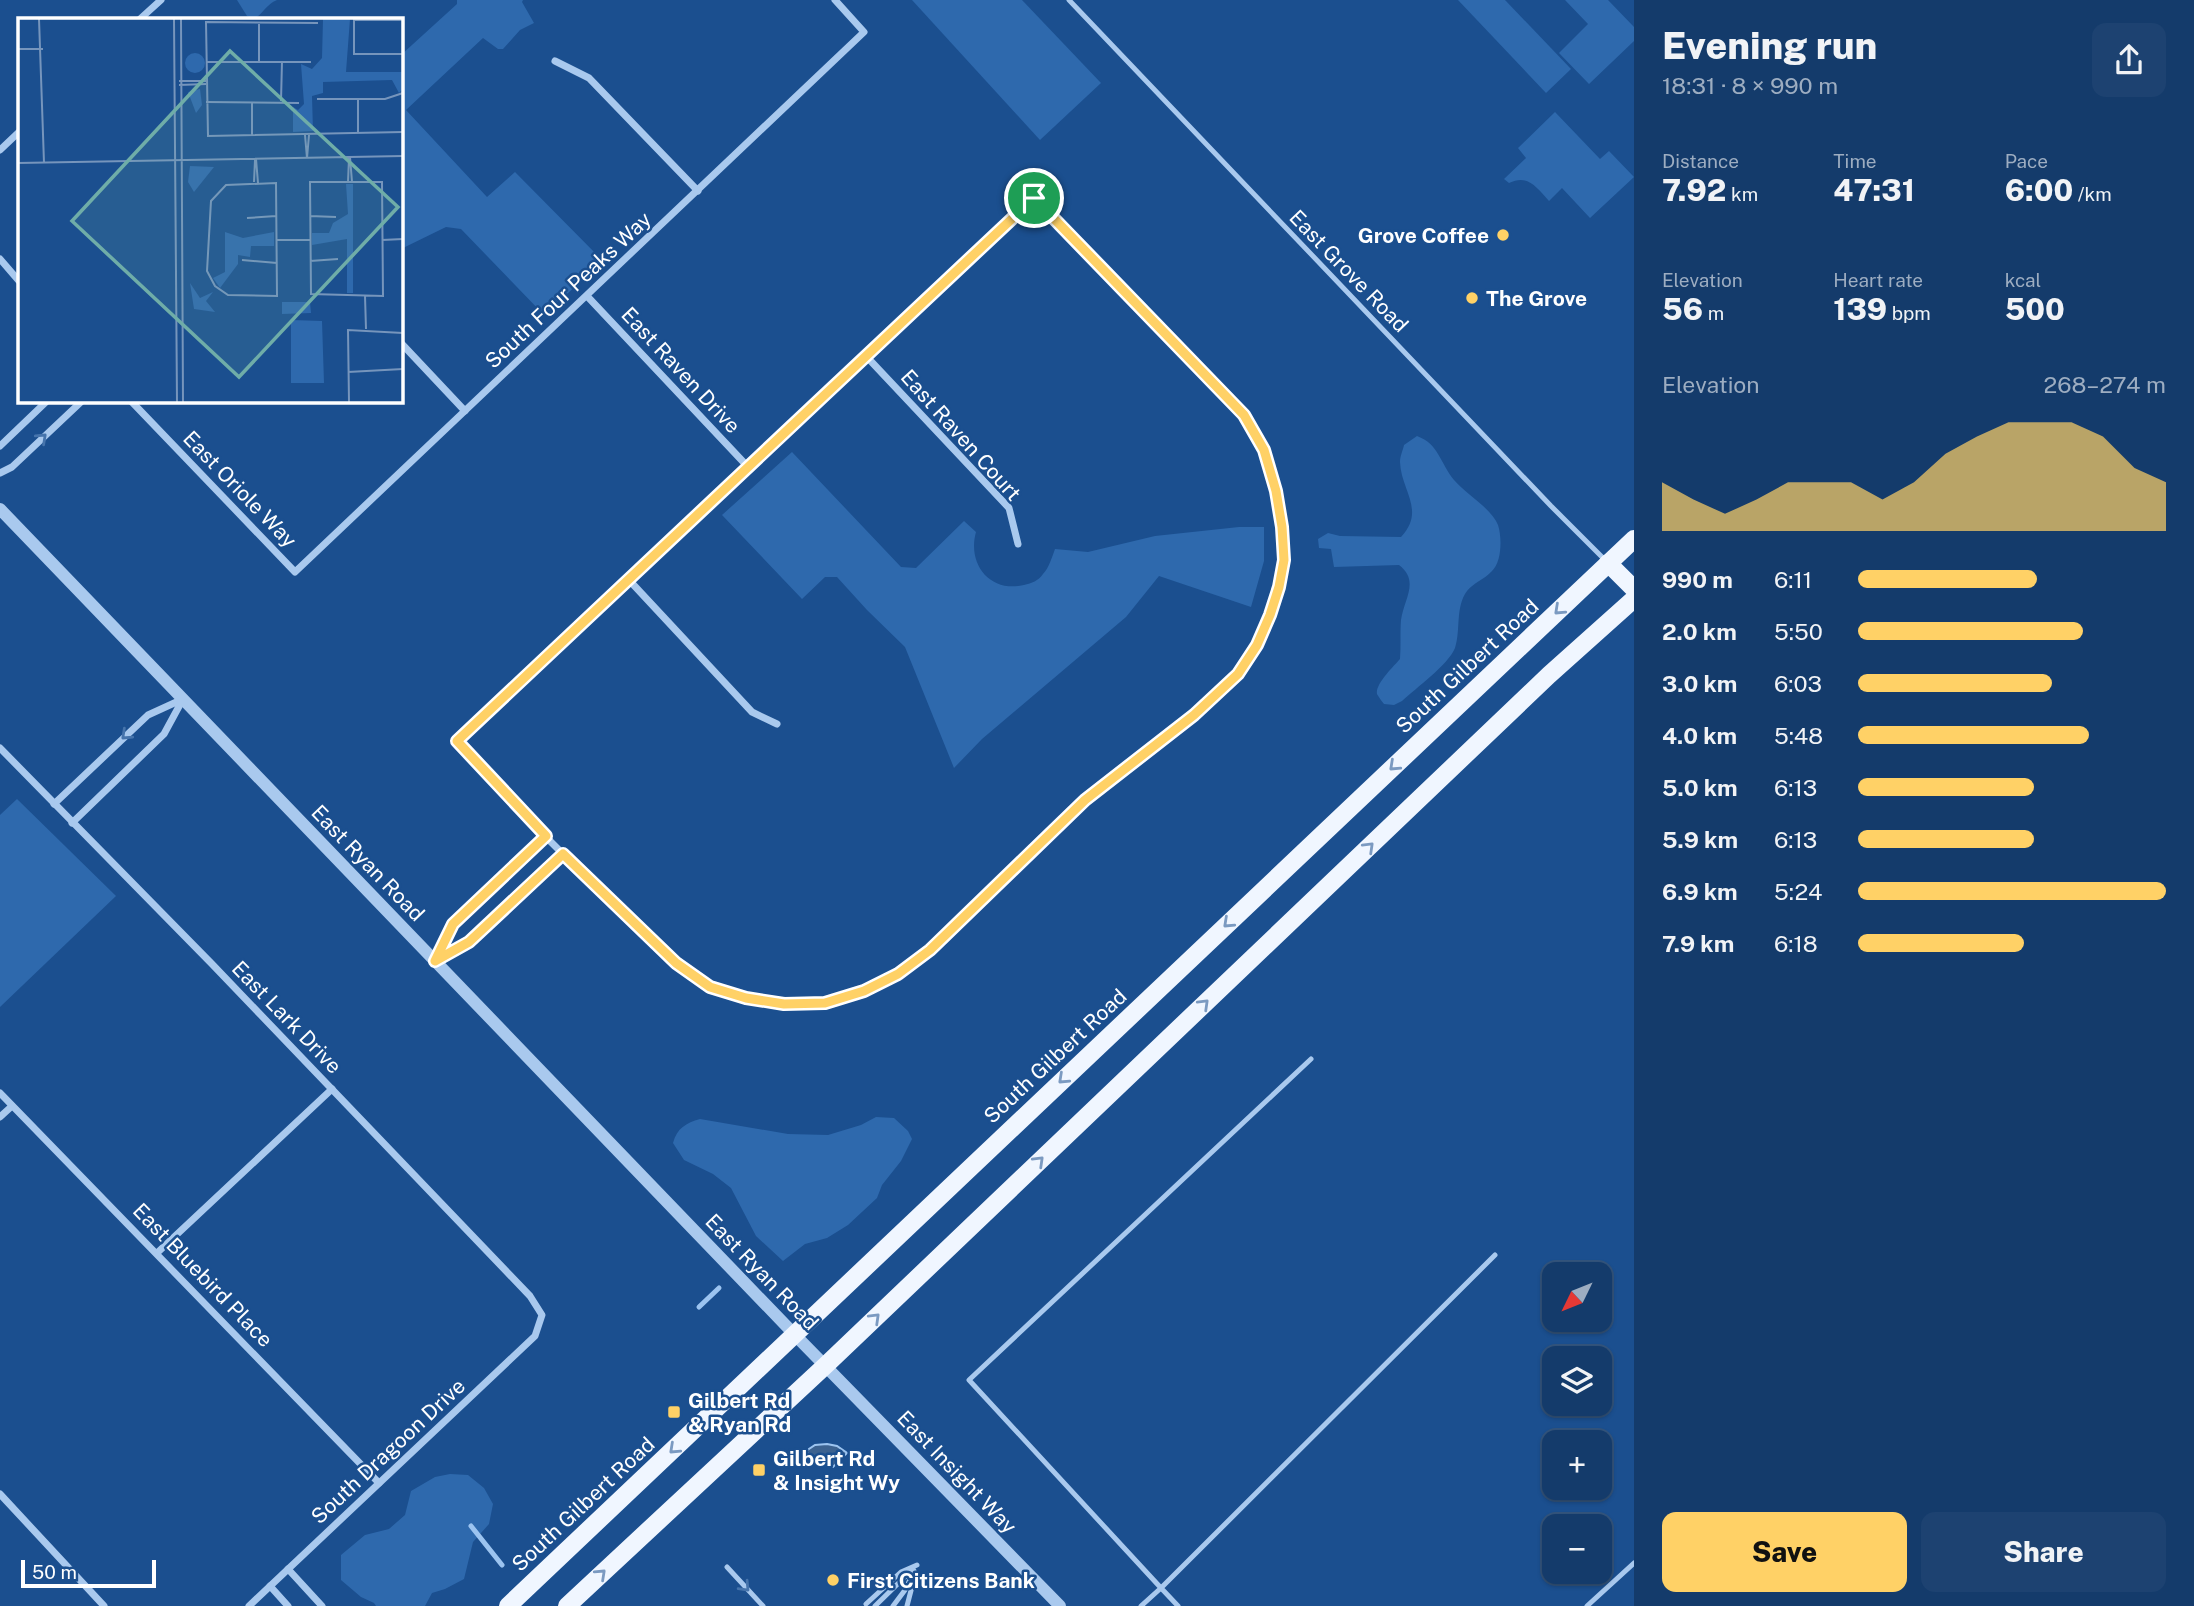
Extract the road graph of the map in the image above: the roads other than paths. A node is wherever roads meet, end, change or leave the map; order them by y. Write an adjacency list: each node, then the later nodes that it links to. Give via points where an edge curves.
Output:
1 (161, 0): 4 (street)
2 (835, 0): 8 (street, South Four Peaks Way, via 864,32)
3 (1069, 0): 24 (lane, East Grove Road)
4 (142, 18)
5 (555, 61): 8 (street, via 589,78)
6 (18, 133): 7 (street)
7 (0, 150)
8 (698, 191): 11 (street, South Four Peaks Way)
9 (0, 260): 10 (street)
10 (18, 280)
11 (587, 296): 17 (street, South Four Peaks Way); 19 (street, East Raven Drive)
12 (402, 344): 17 (street)
13 (866, 356): 19 (street); 23 (street, East Raven Court, via 1009,508); 35 (street, via 1034,198 1244,415 1264,450 1276,491 1284,560 1257,645 1238,674 1194,715 1085,800 930,950 898,974 825,1003 784,1004 710,987 676,963)
14 (46, 402): 18 (street)
15 (81, 402): 20 (street, one-way to 15)
16 (132, 402): 25 (street, East Oriole Way)
17 (466, 411): 25 (street, South Four Peaks Way)
18 (0, 446)
19 (749, 467): 26 (street)
20 (0, 473)
21 (0, 509): 29 (street, East Ryan Road)
22 (1634, 539): 24 (main road, South Gilbert Road)
23 (1018, 544)
24 (1608, 563): 27 (main road); 45 (main road, South Gilbert Road, one-way to 45)
25 (295, 572)
26 (629, 580): 30 (street, via 752,712); 34 (street, via 457,741)
27 (1634, 589)
28 (1634, 599): 46 (main road, one-way to 28, via 1539,684)
29 (183, 699): 32 (street, one-way to 32, via 148,715); 33 (street, via 164,734); 36 (street, East Ryan Road)
30 (777, 723)
31 (0, 748): 32 (street, East Lark Drive)
32 (54, 804): 33 (street, East Lark Drive)
33 (72, 822): 38 (street, East Lark Drive)
34 (546, 836): 35 (street); 36 (street, via 453,924)
35 (563, 854): 36 (street, via 469,942)
36 (435, 961): 45 (street, East Ryan Road)
37 (1311, 1059): 54 (lane, via 969,1380)
38 (332, 1089): 42 (street); 44 (street, East Lark Drive, via 530,1296)
39 (0, 1093): 40 (street, East Bluebird Place)
40 (12, 1106): 41 (street); 42 (street, East Bluebird Place)
41 (0, 1117)
42 (158, 1253): 47 (street, East Bluebird Place)
43 (1495, 1255): 54 (lane)
44 (542, 1315): 47 (street, South Dragoon Drive, via 535,1336)
45 (795, 1335): 46 (street, East Ryan Road); 60 (main road, South Gilbert Road, one-way to 60)
46 (826, 1365): 61 (main road, one-way to 46); 66 (street, East Insight Way)
47 (379, 1483): 52 (street, South Dragoon Drive)
48 (0, 1494): 56 (street)
49 (1634, 1563): 69 (lane)
50 (917, 1566): 55 (lane, via 901,1572); 63 (lane); 64 (lane); 65 (lane)
51 (727, 1567): 62 (lane, one-way to 62)
52 (288, 1569): 53 (street, South Dragoon Drive); 59 (street)
53 (270, 1586): 57 (street, South Dragoon Drive); 58 (street)
54 (1161, 1588): 67 (lane); 68 (lane)
55 (866, 1604)
56 (104, 1606)
57 (249, 1606)
58 (288, 1606)
59 (322, 1606)
60 (508, 1606)
61 (567, 1606)
62 (763, 1606)
63 (876, 1606)
64 (893, 1606)
65 (906, 1606)
66 (1060, 1606)
67 (1141, 1606)
68 (1178, 1606)
69 (1587, 1606)

